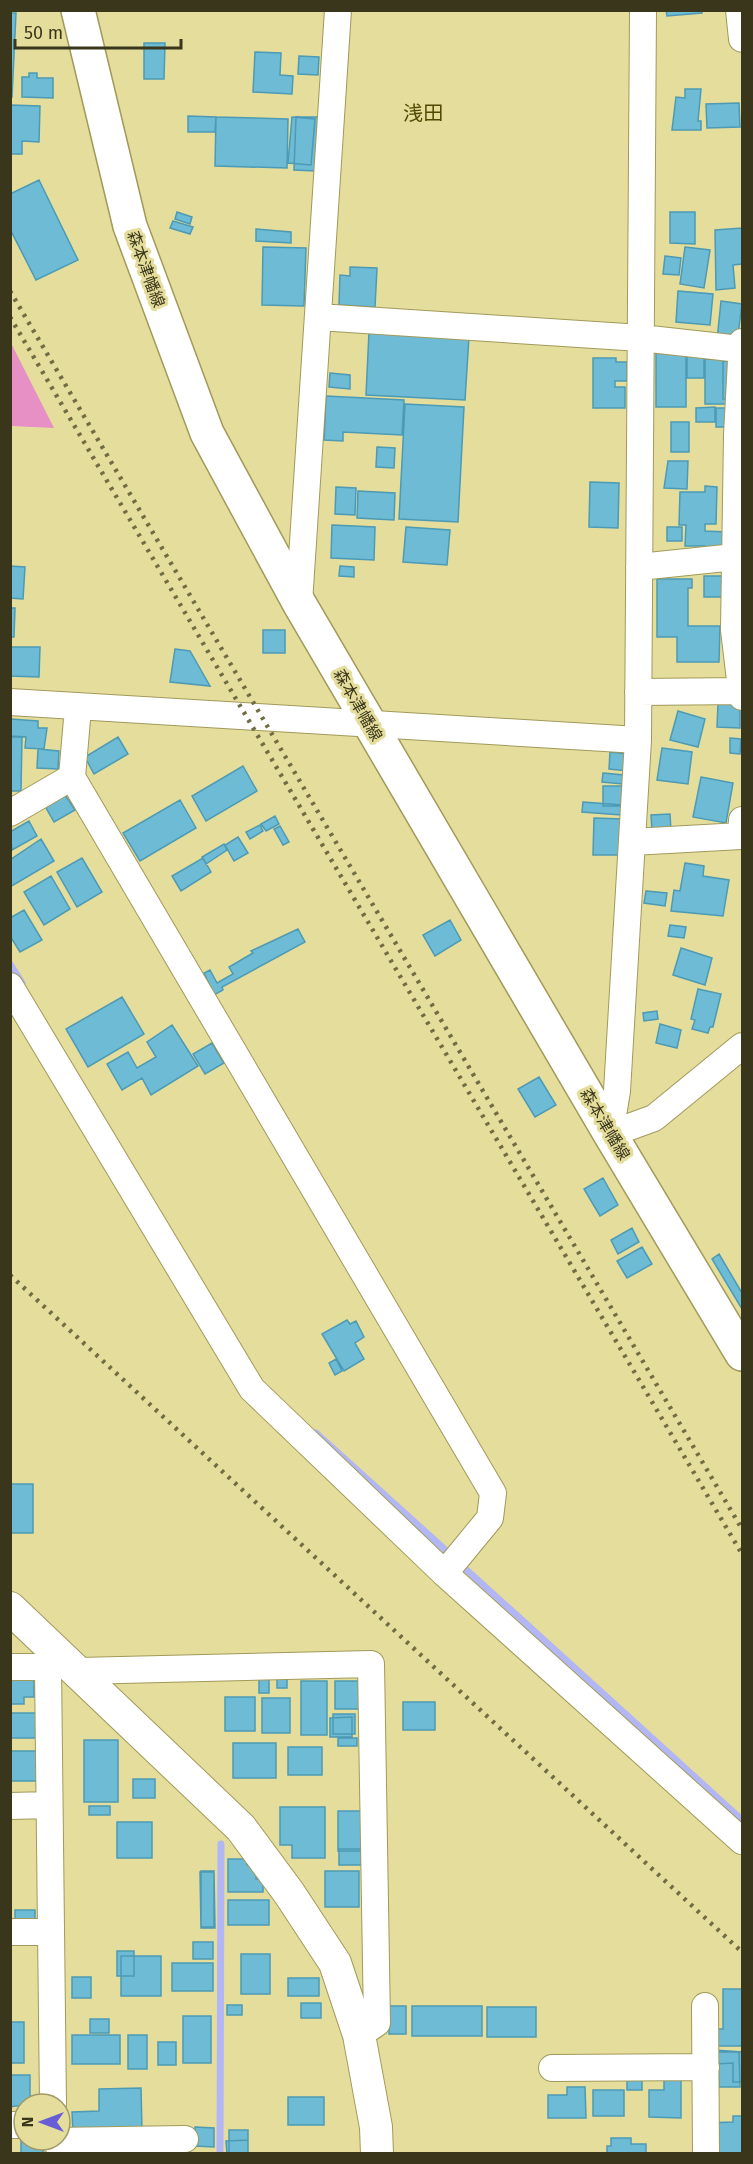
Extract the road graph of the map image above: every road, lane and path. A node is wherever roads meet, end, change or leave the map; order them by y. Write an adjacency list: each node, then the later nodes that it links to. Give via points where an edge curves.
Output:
1 (78, 10): 11 (main road, 森本津幡線, via 130,226 166,324 207,433)
2 (338, 10): 6 (street)
3 (644, 10): 7 (street)
4 (739, 10): 5 (street)
5 (742, 39)
6 (318, 317): 7 (street); 11 (street)
7 (641, 338): 8 (street); 10 (street)
8 (741, 346): 9 (street)
9 (735, 557): 10 (street); 12 (street, via 734,630)
10 (639, 567): 13 (street)
11 (299, 603): 17 (main road, 森本津幡線)
12 (742, 691): 13 (street); 14 (street)
13 (638, 692): 18 (street)
14 (742, 697)
15 (10, 702): 16 (street)
16 (78, 708): 17 (street); 19 (street)
17 (368, 722): 18 (street); 25 (main road, 森本津幡線)
18 (638, 740): 22 (street)
19 (72, 777): 20 (street); 27 (street, via 493,1493 490,1518)
20 (10, 813)
21 (742, 820): 22 (street, via 741,836)
22 (632, 842): 25 (street, via 617,1091)
23 (10, 986): 33 (street, via 252,1389 444,1573)
24 (742, 1046): 25 (street, via 654,1118)
25 (610, 1134): 26 (main road, 森本津幡線)
26 (742, 1354)
27 (456, 1562)
28 (10, 1608): 29 (street)
29 (61, 1663): 30 (street); 31 (street); 37 (street, via 240,1828 335,1963); 37 (street, via 371,1664 377,2023)
30 (10, 1667)
31 (49, 1805): 32 (street); 35 (street)
32 (10, 1806)
33 (742, 1841)
34 (10, 1932): 35 (street)
35 (51, 1932): 40 (street)
36 (705, 2006): 38 (street)
37 (359, 2035): 43 (street, via 376,2127)
38 (706, 2067): 39 (street); 44 (street)
39 (552, 2068)
40 (53, 2092)
41 (185, 2139): 42 (street)
42 (72, 2140)
43 (377, 2154)
44 (706, 2154)

